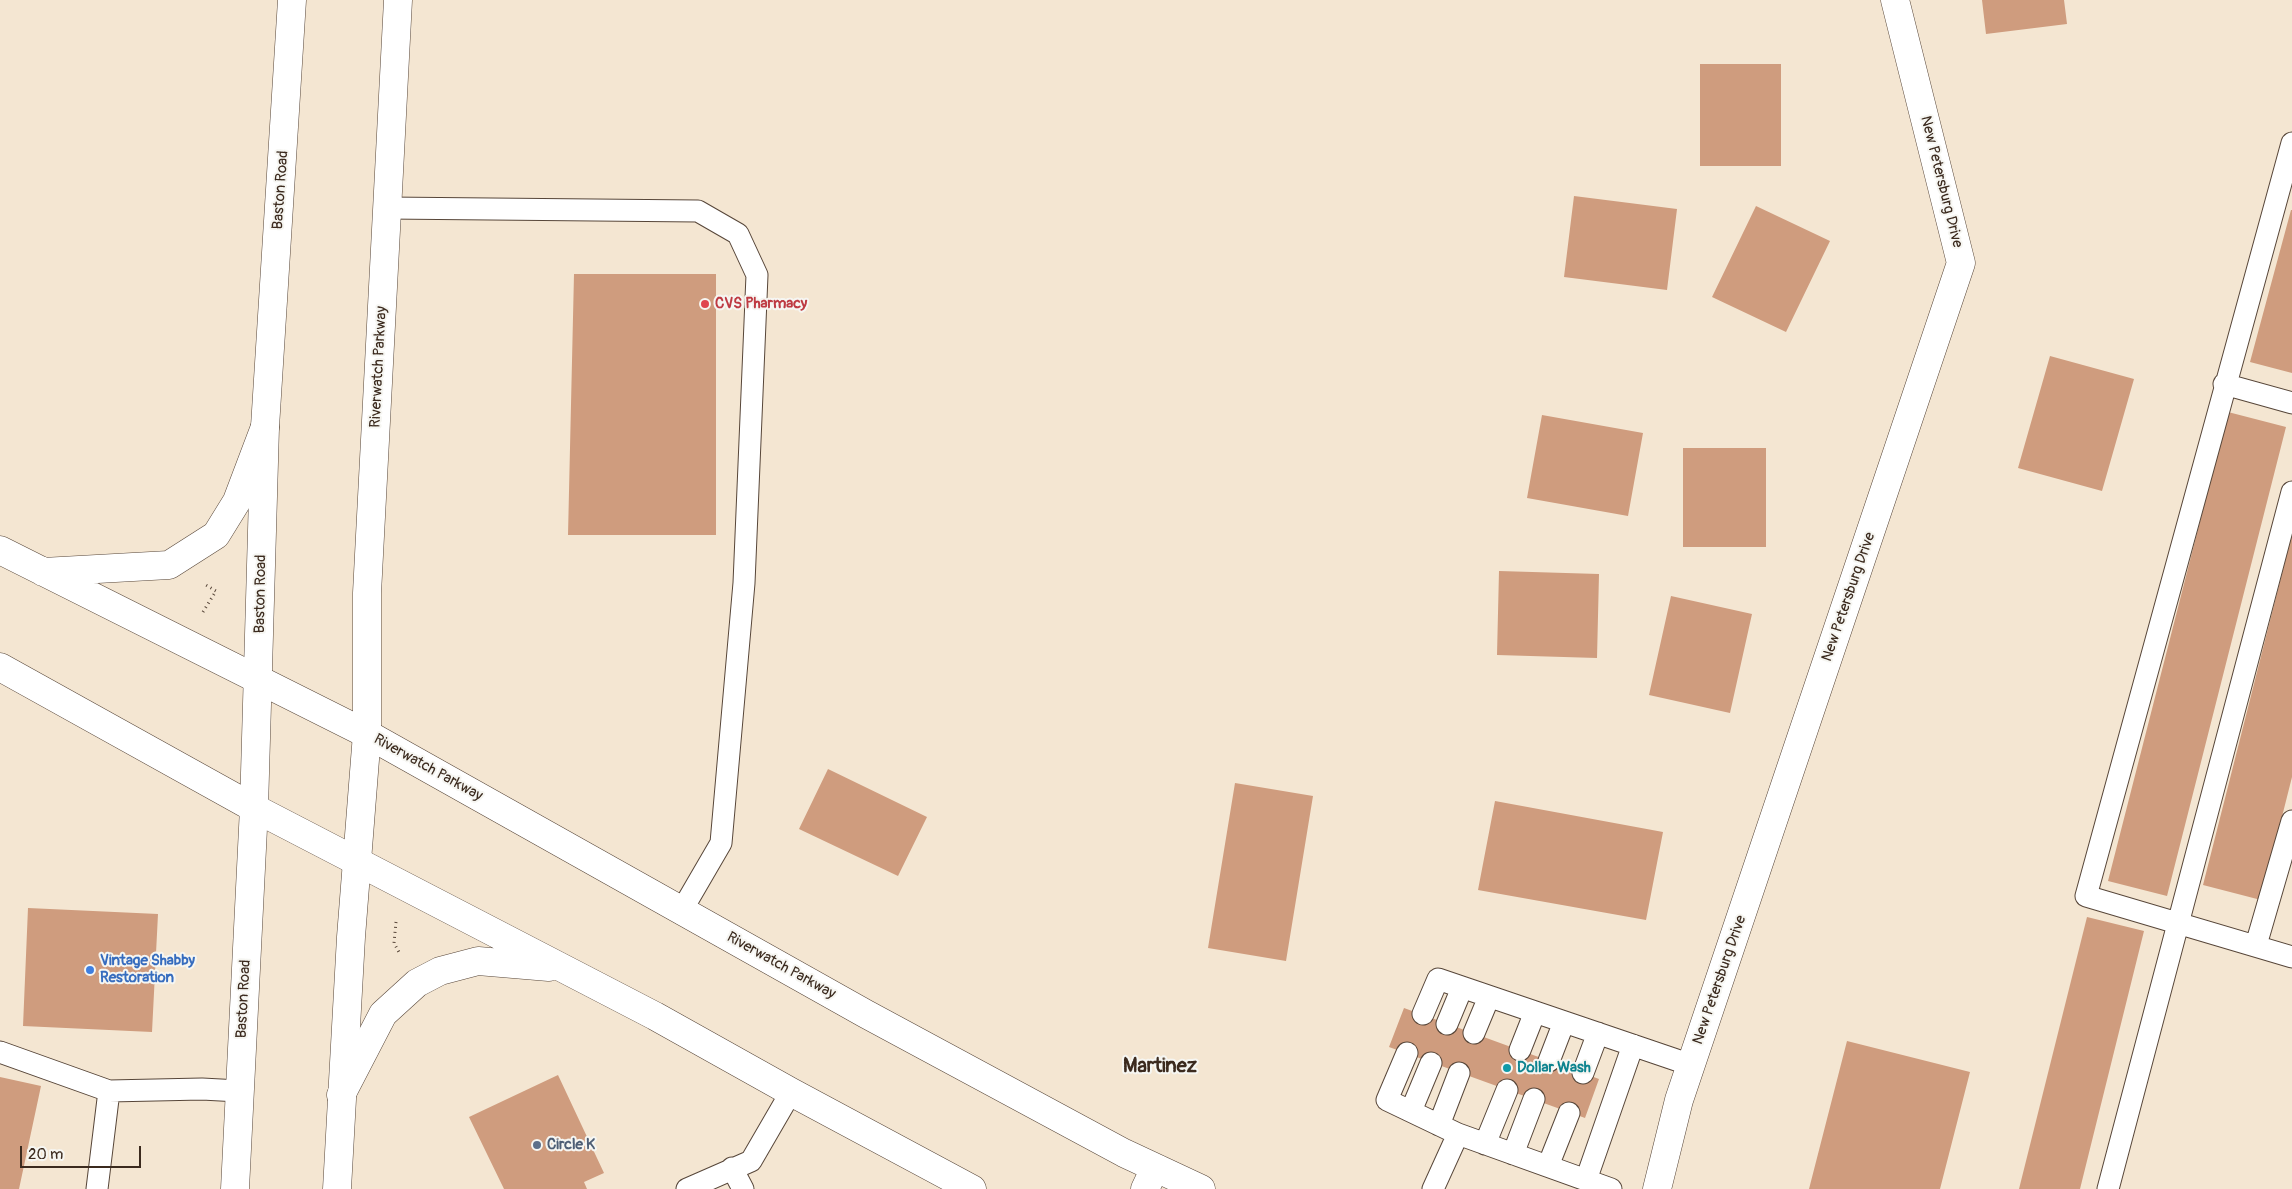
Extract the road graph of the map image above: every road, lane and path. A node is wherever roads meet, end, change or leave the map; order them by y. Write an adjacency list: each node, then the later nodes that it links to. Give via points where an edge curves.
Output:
1 (292, 0): 8 (main road, Baston Road)
2 (398, 0): 5 (main road, Riverwatch Parkway)
3 (1895, 0): 41 (main road, New Petersburg Drive, via 1961,263)
4 (2292, 143): 6 (lane)
5 (388, 208): 16 (main road, Riverwatch Parkway, via 367,593); 20 (lane, via 698,211 738,234 757,275 744,583 721,843)
6 (2224, 384): 7 (lane); 21 (lane, via 2086,896)
7 (2292, 403)
8 (265, 427): 11 (main road, via 236,501 216,534 169,565); 15 (main road, Baston Road)
9 (2292, 492): 21 (lane)
10 (0, 550): 11 (main road, Riverwatch Parkway)
11 (41, 572): 15 (main road, Riverwatch Parkway)
12 (200, 582): 13 (path, via 216,591)
13 (198, 620)
14 (0, 667): 17 (main road)
15 (259, 681): 16 (main road, Riverwatch Parkway); 17 (main road, Baston Road)
16 (367, 734): 19 (main road, Riverwatch Parkway); 20 (main road, Riverwatch Parkway)
17 (254, 808): 19 (main road); 46 (main road, Baston Road)
18 (2292, 821): 24 (lane)
19 (356, 862): 26 (main road); 48 (main road, Riverwatch Parkway)
20 (682, 910): 58 (main road, Riverwatch Parkway)
21 (2177, 922): 24 (lane); 70 (lane)
22 (395, 932): 23 (path)
23 (394, 943)
24 (2256, 945): 25 (lane)
25 (2292, 957)
26 (564, 969): 47 (main road); 48 (main road, via 478,961 440,971 410,988 383,1014)
27 (1462, 988): 28 (lane); 30 (lane, via 1438,980); 32 (lane)
28 (1489, 997): 29 (lane); 33 (lane)
29 (1535, 1012): 31 (lane); 36 (lane)
30 (1423, 1014)
31 (1564, 1022): 34 (lane); 39 (lane)
32 (1447, 1024)
33 (1474, 1033)
34 (1598, 1033): 35 (lane); 43 (lane)
35 (1633, 1045): 41 (lane); 59 (lane)
36 (1520, 1050)
37 (0, 1052): 45 (lane)
38 (1407, 1053): 50 (lane, via 1386,1100)
39 (1549, 1060)
40 (1431, 1062): 50 (lane)
41 (1691, 1064): 69 (main road, New Petersburg Drive)
42 (1459, 1073): 52 (lane)
43 (1583, 1073)
44 (1507, 1090): 54 (lane)
45 (109, 1091): 46 (lane); 60 (lane)
46 (239, 1091): 61 (main road, Baston Road)
47 (791, 1092): 57 (lane, via 751,1161); 65 (main road)
48 (341, 1095): 62 (main road, Riverwatch Parkway)
49 (1534, 1099): 55 (lane)
50 (1411, 1112): 52 (lane)
51 (1569, 1113): 56 (lane)
52 (1439, 1125): 53 (lane)
53 (1458, 1134): 54 (lane); 67 (lane)
54 (1485, 1144): 55 (lane)
55 (1513, 1154): 56 (lane)
56 (1548, 1166): 59 (lane)
57 (732, 1168): 63 (lane); 64 (lane)
58 (1150, 1178): 66 (main road, Riverwatch Parkway)
59 (1586, 1180): 68 (lane)
60 (97, 1189)
61 (235, 1189)
62 (337, 1189)
63 (687, 1189)
64 (743, 1189)
65 (972, 1189)
66 (1201, 1189)
67 (1433, 1189)
68 (1611, 1189)
69 (1657, 1189)
70 (2108, 1189)

